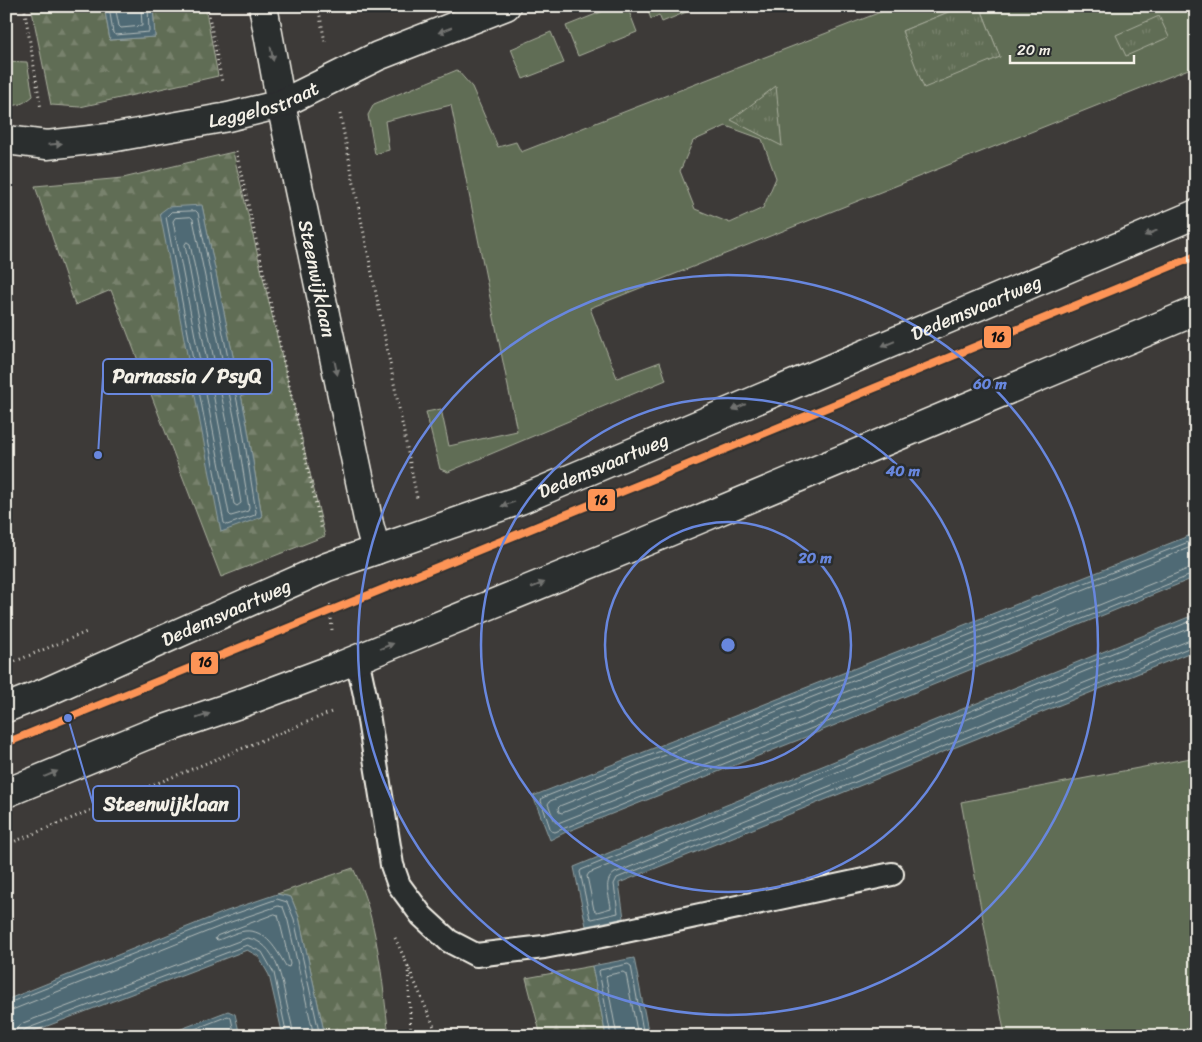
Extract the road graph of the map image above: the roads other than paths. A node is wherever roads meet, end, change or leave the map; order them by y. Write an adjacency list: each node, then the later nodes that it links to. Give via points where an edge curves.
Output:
1 (263, 6): 3 (street, Steenwijklaan, one-way to 3)
2 (506, 6): 3 (street, Leggelostraat, one-way to 3, via 378,56)
3 (282, 104): 4 (street, Leggelostraat, one-way to 3, via 47,144 116,137); 7 (street, Steenwijklaan, one-way to 7)
4 (6, 140)
5 (1196, 214): 7 (street, Dedemsvaartweg, one-way to 7, via 520,500)
6 (1196, 311): 8 (street, one-way to 6, via 664,534)
7 (376, 550): 9 (street, Dedemsvaartweg, via 327,567)
8 (357, 658): 10 (street, one-way to 8, via 147,735 239,704); 11 (lane, via 392,865 399,885 422,916 449,941 476,955 602,936)
9 (6, 708)
10 (6, 793)
11 (892, 874)

